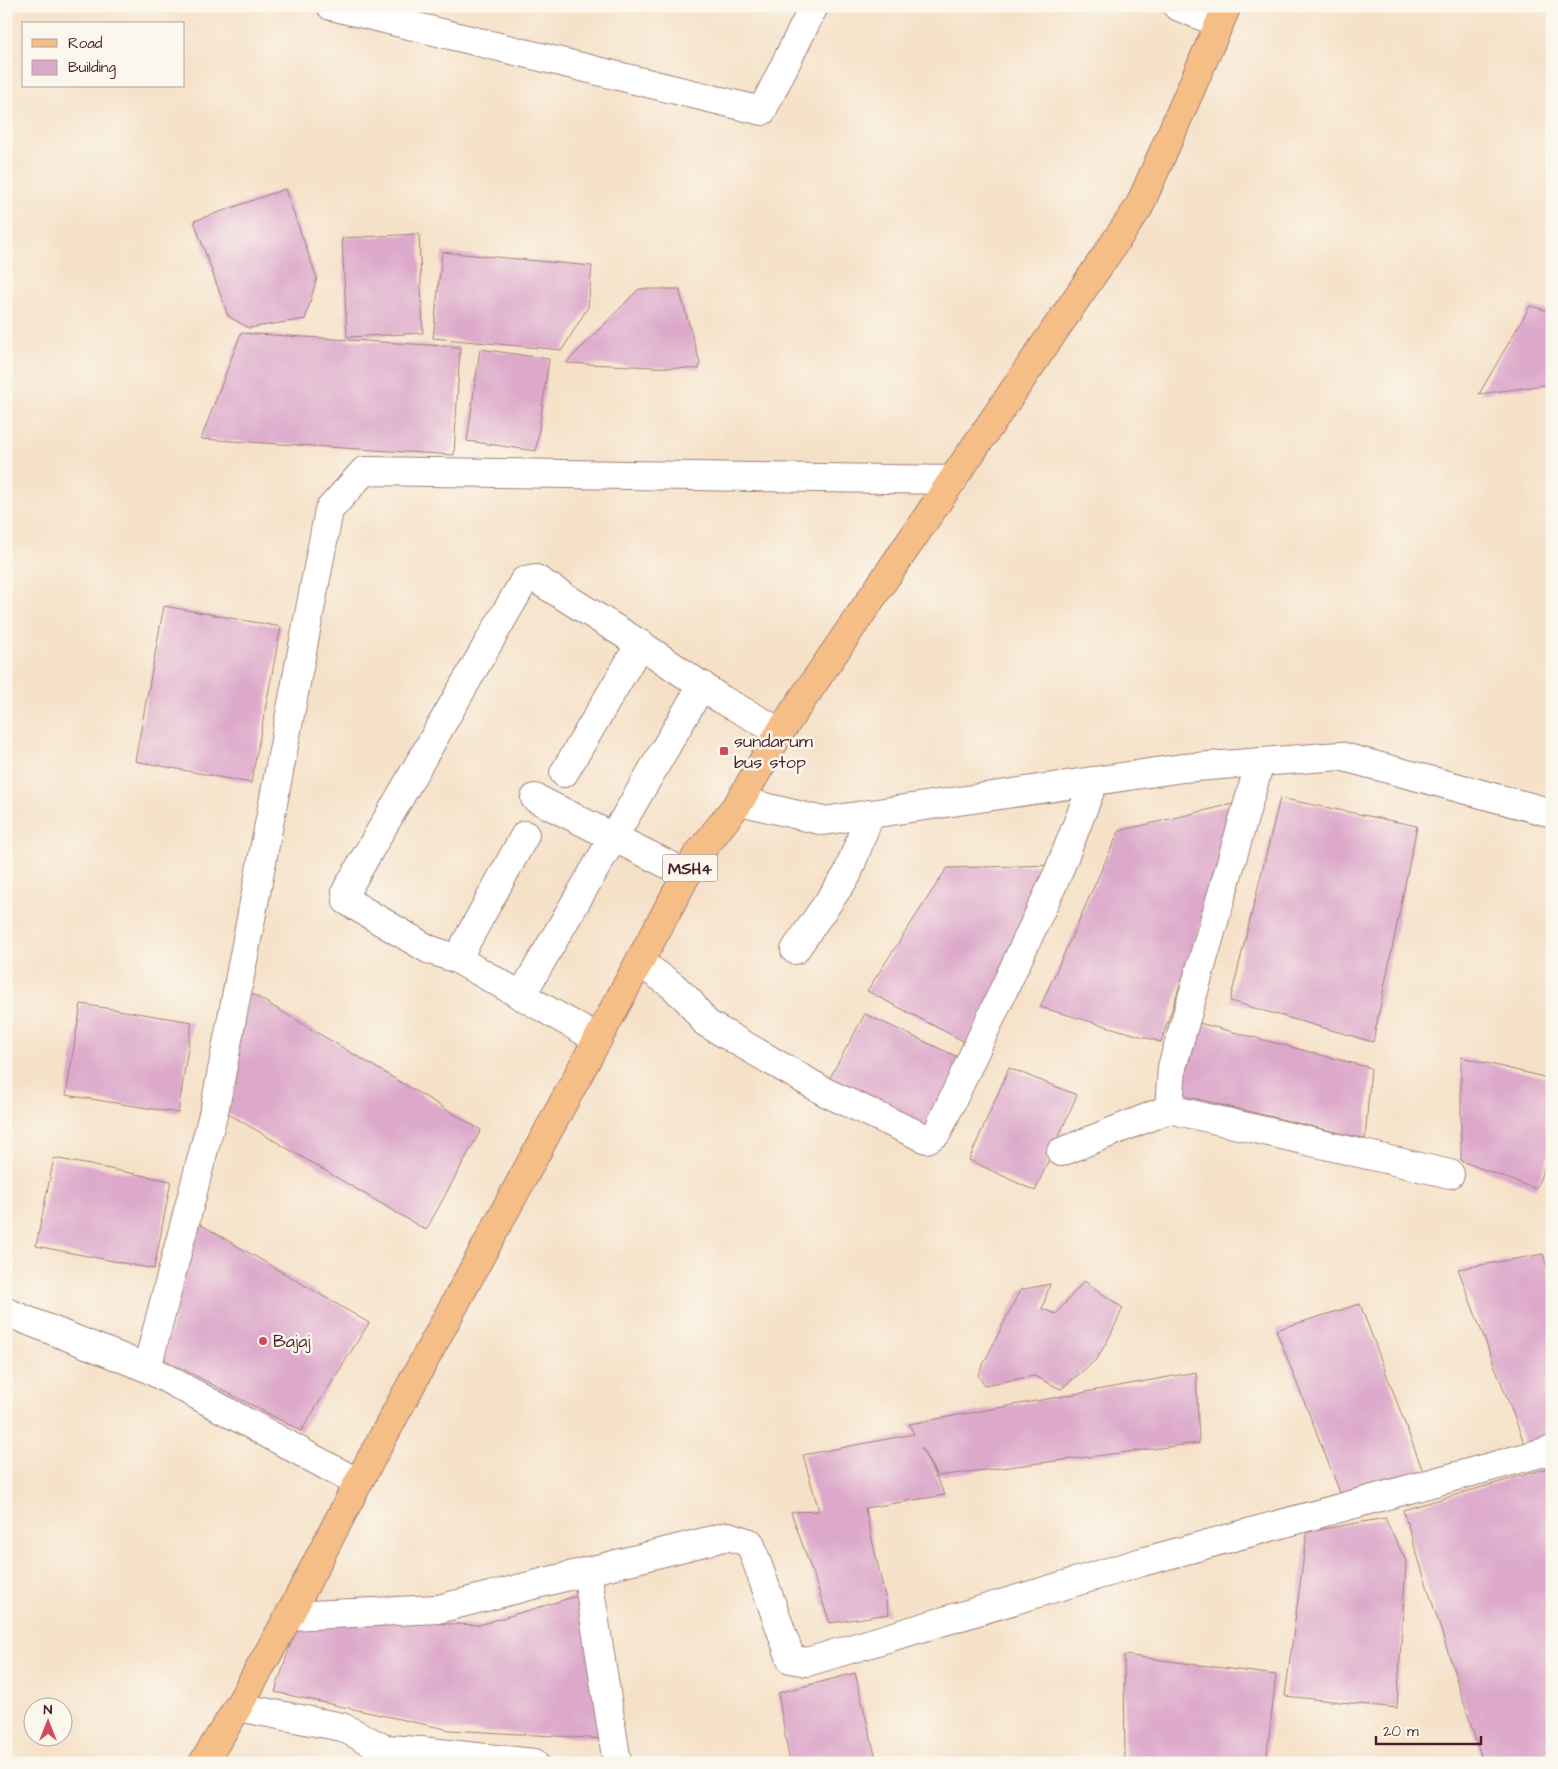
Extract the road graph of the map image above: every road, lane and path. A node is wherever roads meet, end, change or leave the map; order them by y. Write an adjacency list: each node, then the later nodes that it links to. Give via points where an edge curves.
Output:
1 (331, 6): 2 (street, via 762,111)
2 (814, 6)
3 (1177, 6): 4 (street)
4 (1223, 15): 5 (main road, MSH4, via 1139,207)
5 (953, 480): 8 (main road, MSH4); 28 (street, via 364,471 329,510 215,1107)
6 (640, 644): 7 (street); 10 (street); 20 (street, via 536,579 524,580 346,891 347,901 428,949)
7 (702, 685): 8 (street); 17 (street)
8 (780, 732): 13 (main road, MSH4)
9 (1260, 762): 11 (street, via 1183,768); 14 (street, via 1340,756); 24 (street, via 1172,1067)
10 (564, 773)
11 (1094, 781): 15 (street); 21 (street, via 1058,873 937,1133 927,1139 827,1093 706,1023 672,985)
12 (535, 798): 17 (street)
13 (740, 801): 15 (street, via 823,821); 18 (main road, MSH4, via 696,857)
14 (1552, 812)
15 (870, 814): 19 (street, via 847,874)
16 (526, 835): 20 (street)
17 (613, 837): 18 (street); 22 (street)
18 (687, 874): 21 (main road, MSH4)
19 (795, 950)
20 (457, 960): 22 (street)
21 (639, 962): 23 (main road, MSH4)
22 (521, 996): 23 (street)
23 (598, 1039): 30 (main road, MSH4)
24 (1169, 1108): 25 (street); 26 (street)
25 (1061, 1152)
26 (1450, 1174)
27 (6, 1312): 28 (street)
28 (147, 1368): 30 (street)
29 (1552, 1450): 31 (street, via 1142,1562 807,1662 791,1659 750,1543 728,1536)
30 (358, 1483): 32 (main road, MSH4)
31 (587, 1571): 32 (street, via 438,1608); 36 (street)
32 (290, 1616): 33 (main road, MSH4)
33 (238, 1707): 34 (main road, MSH4); 35 (street, via 342,1727 385,1749)
34 (203, 1763)
35 (534, 1763)
36 (617, 1763)

